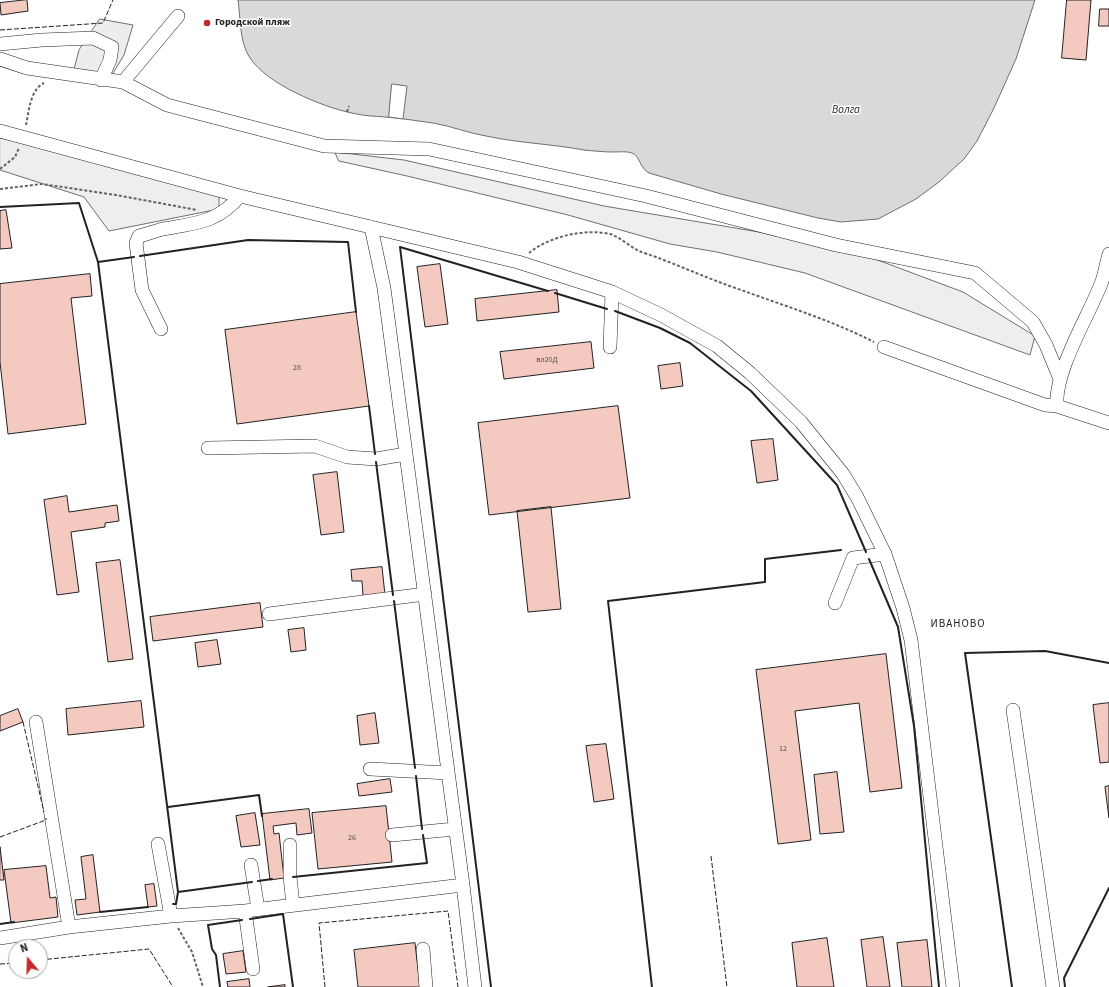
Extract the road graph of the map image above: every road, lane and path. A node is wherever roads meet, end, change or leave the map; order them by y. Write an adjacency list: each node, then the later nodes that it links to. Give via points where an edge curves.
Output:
1 (178, 16): 5 (street)
2 (0, 44): 4 (street, via 93,38 112,47 110,60)
3 (0, 59): 4 (street, via 27,68)
4 (101, 80): 5 (street)
5 (123, 82): 22 (street, via 167,105 324,146 428,149 646,196 836,245 975,273 1033,322)
6 (45, 83): 10 (path, via 39,86 33,95)
7 (349, 106): 8 (path)
8 (347, 112)
9 (0, 131): 10 (street)
10 (23, 137): 11 (path, via 15,157); 13 (street)
11 (0, 169)
12 (0, 189): 14 (path, via 42,184)
13 (240, 196): 15 (street); 19 (street, via 222,214 207,221 161,229 139,236 136,243 142,290)
14 (199, 210)
15 (370, 227): 17 (street); 26 (street, via 384,288)
16 (1109, 254): 22 (street, via 1102,283)
17 (518, 262): 18 (street); 21 (path, via 535,248 561,237 584,232 610,234 639,251 742,291 803,311)
18 (612, 292): 20 (street); 27 (street, via 717,346 750,373 800,422 843,474)
19 (161, 329)
20 (610, 347)
21 (884, 347): 23 (street, via 1045,406)
22 (1060, 379): 23 (street)
23 (1057, 406): 24 (street)
24 (1109, 423)
25 (208, 448): 26 (street, via 315,446 347,457 376,459)
26 (406, 454): 28 (street)
27 (885, 554): 29 (street, via 853,558); 52 (street, via 911,640)
28 (425, 594): 30 (street); 34 (street)
29 (835, 603)
30 (269, 614)
31 (1013, 710): 53 (street)
32 (36, 722): 45 (street)
33 (370, 769): 34 (street)
34 (448, 773): 35 (street)
35 (455, 829): 36 (street); 40 (street)
36 (392, 835)
37 (158, 844): 44 (street)
38 (290, 845): 41 (street)
39 (251, 865): 42 (street)
40 (463, 886): 41 (street); 51 (street)
41 (293, 905): 42 (street)
42 (258, 909): 43 (street)
43 (245, 910): 44 (street); 48 (street)
44 (171, 916): 45 (street); 49 (path, via 192,952)
45 (69, 927): 46 (street)
46 (0, 938)
47 (423, 949): 50 (street)
48 (253, 969)
49 (203, 987)
50 (426, 987)
51 (474, 987)
52 (953, 987)
53 (1053, 987)

